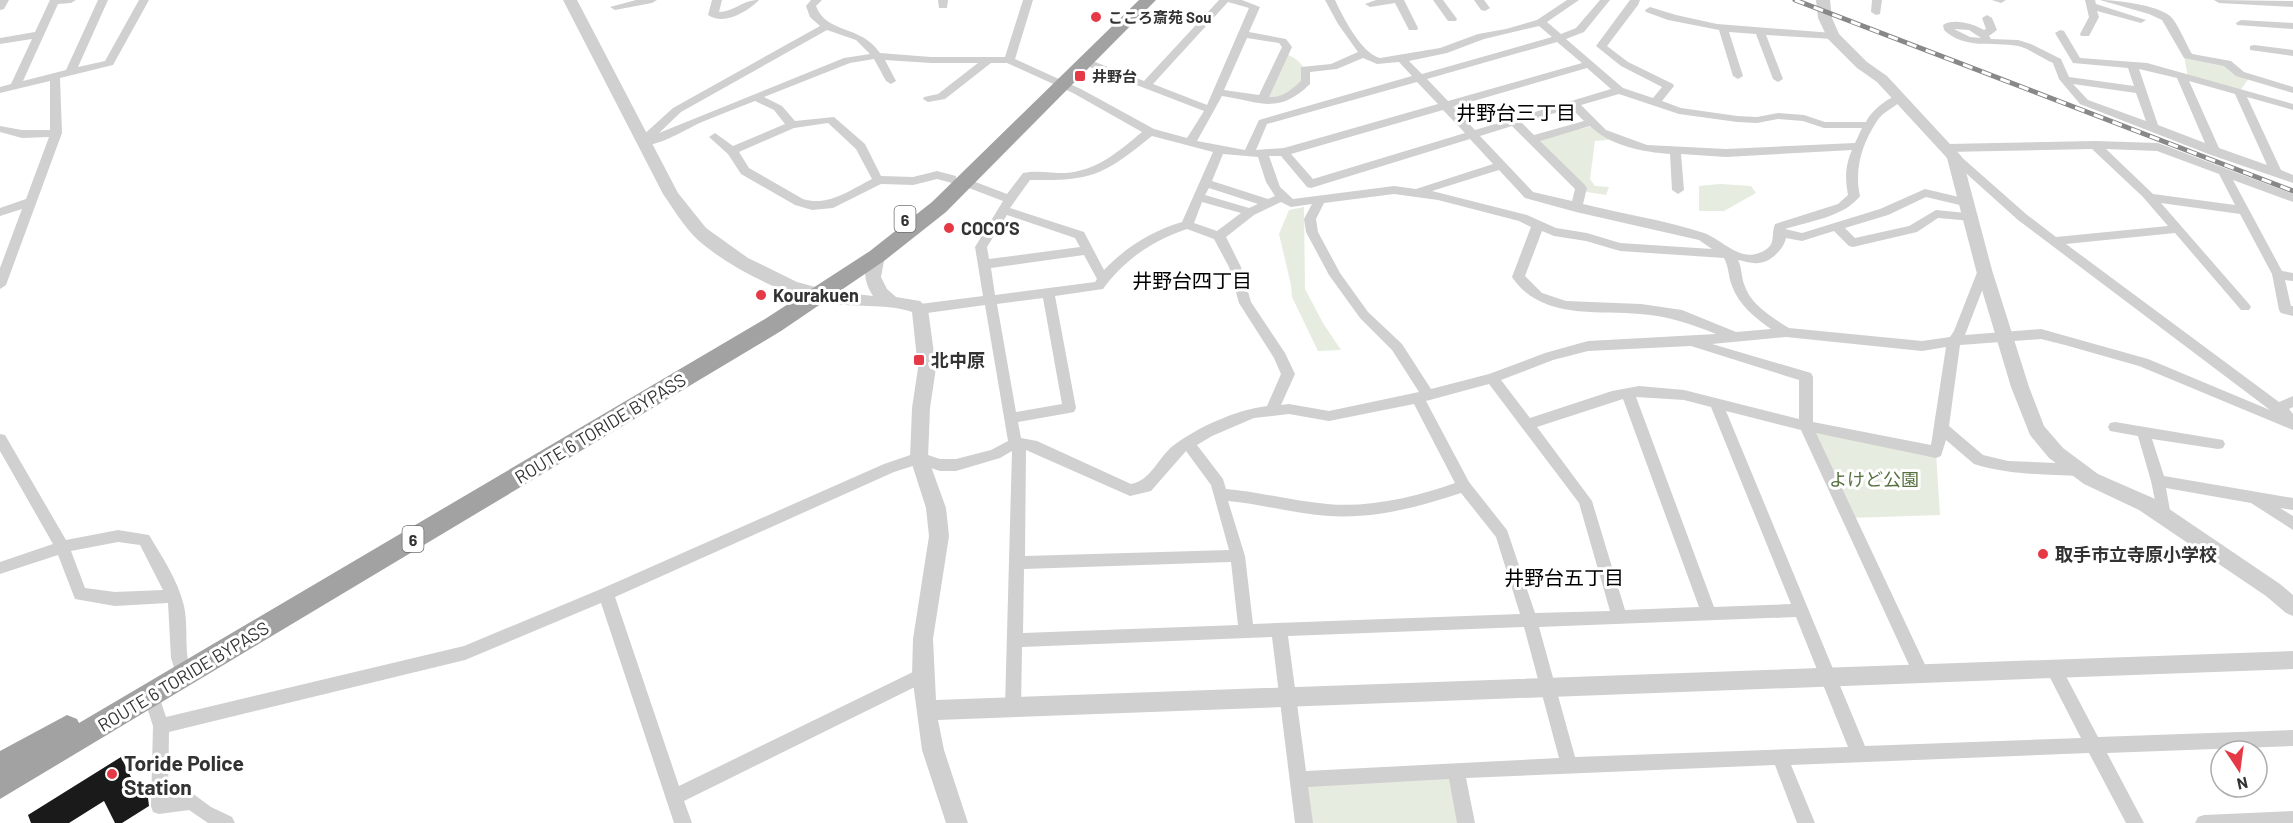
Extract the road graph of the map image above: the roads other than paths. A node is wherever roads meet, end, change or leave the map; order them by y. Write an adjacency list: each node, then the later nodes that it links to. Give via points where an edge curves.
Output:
1 (4, 0): 31 (street)
2 (71, 0): 26 (street)
3 (103, 0): 63 (street)
4 (144, 0): 63 (street, via 109,63)
5 (570, 0): 100 (street)
6 (652, 0): 30 (street)
7 (717, 0): 8 (street, via 713,15 733,14)
8 (754, 0)
9 (817, 0): 40 (street, via 811,6 815,17)
10 (1028, 0): 57 (street)
11 (1134, 0): 71 (highway, ROUTE 6 TORIDE BYPASS / 6)
12 (1148, 0): 60 (highway, ROUTE 6 TORIDE BYPASS / 6)
13 (1224, 0): 72 (street)
14 (1231, 0): 45 (street, via 1255,7)
15 (1330, 0): 53 (street)
16 (1397, 0): 28 (street); 41 (street)
17 (1438, 0): 35 (street)
18 (1574, 0): 37 (street)
19 (1605, 0): 49 (street, via 1580,30)
20 (1635, 0): 84 (street, via 1600,46 1636,71 1670,86)
21 (1823, 0): 48 (street)
22 (1877, 0): 33 (street)
23 (2105, 0): 77 (street, via 2166,18 2188,56 2227,63 2240,74)
24 (2219, 0): 25 (street)
25 (2226, 0): 29 (street)
26 (55, 1): 47 (street)
27 (2090, 3): 36 (street); 46 (street, via 2094,17)
28 (1370, 4)
29 (2293, 4)
30 (615, 7)
31 (0, 8)
32 (1650, 10): 42 (street)
33 (1876, 12)
34 (1987, 18): 58 (street, via 1992,30 1986,38 2021,43)
35 (1452, 19)
36 (2141, 20)
37 (1541, 22): 49 (street); 55 (street)
38 (2241, 23): 39 (street)
39 (2293, 26)
40 (826, 27): 54 (street, via 859,36); 100 (street, via 677,110)
41 (1413, 28)
42 (1723, 28): 43 (street); 66 (street)
43 (1760, 32): 48 (street); 69 (street)
44 (2060, 33): 59 (street)
45 (1243, 34): 79 (street); 83 (street, via 1282,40 1287,47)
46 (2085, 34)
47 (38, 35): 50 (street); 73 (street)
48 (1833, 36): 81 (street)
49 (1559, 38): 61 (street); 67 (street)
50 (0, 41)
51 (2254, 48): 52 (street)
52 (2293, 52)
53 (1363, 54): 55 (street, via 1376,61); 83 (street, via 1333,67 1305,69 1306,82 1285,101)
54 (879, 56): 56 (street); 70 (street); 80 (street, via 848,60)
55 (1402, 59): 67 (street)
56 (989, 60): 57 (street); 82 (street, via 941,97)
57 (1009, 60): 71 (street)
58 (2057, 61): 59 (street); 68 (street)
59 (2077, 61): 62 (street)
60 (1086, 62): 71 (highway, ROUTE 6 TORIDE BYPASS / 6); 72 (street)
61 (1589, 64): 75 (street); 85 (street)
62 (2132, 64): 64 (street); 76 (street)
63 (71, 72): 65 (street)
64 (2181, 75): 78 (street); 108 (street)
65 (56, 76): 73 (street); 96 (street)
66 (1738, 76)
67 (1419, 77): 85 (street); 111 (street, via 1263,122)
68 (2064, 79): 76 (street); 94 (street, via 2084,102)
69 (1778, 80)
70 (891, 81)
71 (1058, 83): 95 (street); 117 (highway, ROUTE 6 TORIDE BYPASS / 6)
72 (1146, 85): 88 (street)
73 (15, 87): 74 (street)
74 (0, 90)
75 (1619, 90): 84 (street); 86 (street)
76 (2140, 90): 94 (street)
77 (2293, 90)
78 (2239, 92): 87 (street); 114 (street)
79 (1218, 93): 83 (street); 88 (street)
80 (755, 97): 91 (street, via 778,108); 100 (street)
81 (1900, 97): 92 (street, via 1873,118); 110 (street)
82 (928, 99)
83 (1263, 99)
84 (1656, 102): 92 (street, via 1707,117 1757,120 1778,116 1824,124)
85 (1445, 105): 97 (street); 106 (street)
86 (1574, 105): 89 (street); 90 (street)
87 (2293, 107)
88 (1210, 110): 101 (street)
89 (1514, 122): 97 (street); 99 (street)
90 (1592, 122): 99 (street); 107 (street, via 1602,132 1646,149)
91 (792, 125): 105 (street); 116 (street, via 830,119 861,147)
92 (1870, 125): 103 (street)
93 (0, 129): 96 (street, via 22,134)
94 (2154, 129): 108 (street)
95 (1150, 132): 101 (street); 129 (street, via 1091,172 1027,176)
96 (56, 133): 127 (street)
97 (1474, 134): 106 (street, via 1311,184); 112 (street)
98 (715, 137): 105 (street)
99 (1533, 139): 130 (street, via 1581,188)
100 (644, 142): 152 (street, via 671,194 706,238)
101 (1190, 143): 104 (street)
102 (2095, 145): 110 (street); 113 (street, via 2158,147); 122 (street)
103 (1859, 146): 107 (street); 140 (street, via 1852,163 1854,196 1842,207 1784,224)
104 (1219, 150): 111 (street); 118 (street)
105 (732, 151): 116 (street, via 745,171 812,206 829,205)
106 (1284, 152): 109 (street)
107 (1675, 152): 119 (street)
108 (2215, 152): 114 (street)
109 (1263, 153): 111 (street); 124 (street)
110 (1951, 153): 131 (street); 142 (street)
111 (1249, 154)
112 (1502, 165): 120 (street); 121 (street)
113 (2223, 171): 125 (street); 132 (street)
114 (2277, 174): 115 (street)
115 (2293, 179)
116 (880, 180): 117 (street, via 913,181 937,175)
117 (959, 181): 129 (street); 145 (highway, ROUTE 6 TORIDE BYPASS / 6, via 930,214); 152 (highway, ROUTE 6 TORIDE BYPASS / 6)
118 (1206, 183): 123 (street); 128 (street)
119 (1678, 190)
120 (1416, 193): 126 (street, via 1394,190); 135 (street)
121 (1529, 195): 130 (street); 135 (street)
122 (2149, 197): 132 (street); 139 (street)
123 (1201, 198): 134 (street); 136 (street)
124 (1280, 198): 126 (street, via 1290,203); 128 (street)
125 (2293, 199)
126 (1320, 200): 166 (street, via 1310,219 1312,232 1335,275 1365,315 1397,347)
127 (30, 202): 133 (street); 151 (street)
128 (1268, 203): 134 (street)
129 (1008, 205): 143 (street, via 1080,235); 146 (street, via 981,247)
130 (1576, 208): 144 (street, via 1703,237)
131 (1970, 210): 138 (street, via 1925,193); 138 (street, via 1936,214 1913,229 1853,243); 147 (street)
132 (2243, 210): 148 (street)
133 (0, 212)
134 (1250, 212): 141 (street)
135 (1523, 218): 137 (street)
136 (1187, 225): 141 (street); 150 (street, via 1167,230 1139,247)
137 (1538, 225): 144 (street, via 1620,247); 161 (street, via 1518,277 1538,296 1565,306 1682,315)
138 (1837, 227): 140 (street, via 1802,237)
139 (2178, 229): 142 (street); 156 (street)
140 (1779, 232): 144 (street, via 1780,241 1758,259)
141 (1219, 237): 170 (street, via 1235,267 1245,303 1288,374)
142 (2054, 241): 169 (street)
143 (1089, 250): 146 (street); 150 (street)
144 (1728, 254): 159 (street, via 1737,268 1737,286 1755,311)
145 (877, 256): 152 (highway, ROUTE 6 TORIDE BYPASS / 6); 155 (street, via 873,282)
146 (985, 264): 154 (street)
147 (1983, 270): 160 (street); 163 (street)
148 (2278, 274): 149 (street); 158 (street, via 2285,310)
149 (2293, 277)
150 (1103, 279): 153 (street, via 1099,286)
151 (0, 285)
152 (811, 294): 155 (street); 208 (highway, ROUTE 6 TORIDE BYPASS / 6)
153 (1048, 294): 154 (street); 171 (street, via 1069,408)
154 (992, 300): 157 (street); 171 (street)
155 (892, 303): 157 (street)
156 (2245, 307)
157 (920, 309): 183 (street, via 927,368)
158 (2293, 311)
159 (1786, 332): 161 (street); 163 (street, via 1922,346)
160 (2005, 336): 163 (street); 174 (street, via 2041,334 2143,362); 184 (street, via 2036,430 2056,453)
161 (1734, 337): 162 (street)
162 (1685, 341): 164 (street, via 1588,346); 175 (street, via 1806,377)
163 (1954, 341): 177 (street, via 1947,371)
164 (1492, 378): 166 (street); 173 (street)
165 (1628, 393): 168 (street, via 1684,395); 173 (street); 200 (street)
166 (1423, 397): 170 (street, via 1329,416 1289,408); 186 (street)
167 (2293, 400): 169 (street)
168 (1716, 402): 175 (street); 199 (street)
169 (2277, 409): 172 (street)
170 (1272, 411): 181 (street, via 1254,413)
171 (1010, 418): 180 (street)
172 (2293, 419)
173 (1529, 424): 201 (street, via 1585,501)
174 (2293, 425)
175 (1806, 426): 177 (street, via 1936,452); 209 (street)
176 (2115, 427): 178 (street)
177 (1943, 429): 184 (street, via 1979,460 2008,467)
178 (2144, 433): 182 (street); 185 (street)
179 (0, 439): 192 (street)
180 (1015, 443): 181 (street, via 1050,451 1130,490 1146,487 1177,450); 183 (street, via 995,454 956,465); 194 (street, via 1020,452)
181 (1188, 444): 187 (street, via 1218,483)
182 (2218, 444)
183 (919, 458): 196 (street); 210 (street, via 939,522 923,639)
184 (2080, 470): 190 (street)
185 (2158, 481): 188 (street); 190 (street)
186 (1464, 486): 187 (street, via 1431,498 1361,509 1330,510); 202 (street, via 1502,534)
187 (1219, 494): 193 (street)
188 (2254, 497): 189 (street); 191 (street)
189 (2293, 504)
190 (2164, 516): 198 (street)
191 (2293, 524)
192 (62, 547): 195 (street); 197 (street, via 80,594 115,599); 197 (street, via 118,536 144,539)
193 (1238, 556): 194 (street); 204 (street)
194 (1016, 563): 205 (street)
195 (0, 568)
196 (606, 594): 217 (street, via 465,653); 227 (street)
197 (173, 596): 208 (street)
198 (2293, 607)
199 (1801, 610): 200 (street); 211 (street)
200 (1709, 615): 201 (street)
201 (1620, 618): 202 (street)
202 (1530, 621): 203 (street); 212 (street)
203 (1278, 630): 204 (street); 214 (street)
204 (1246, 631): 205 (street)
205 (1016, 640): 215 (street)
206 (2293, 660): 207 (street)
207 (2053, 668): 209 (street); 219 (street)
208 (181, 669): 213 (highway, ROUTE 6 TORIDE BYPASS / 6); 223 (highway, ROUTE 6 TORIDE BYPASS / 6)
209 (1921, 673): 211 (street)
210 (924, 675): 216 (street); 227 (street)
211 (1829, 678): 212 (street); 220 (street)
212 (1548, 688): 214 (street); 222 (street)
213 (151, 695): 217 (street); 226 (highway, ROUTE 6 TORIDE BYPASS / 6)
214 (1288, 696): 215 (street); 225 (street)
215 (1013, 707): 216 (street)
216 (926, 710): 231 (street, via 933,750)
217 (161, 726): 229 (street, via 159,806 192,801 205,813)
218 (2293, 738): 219 (street)
219 (2092, 745): 220 (street); 235 (street)
220 (1860, 754): 221 (street)
221 (1780, 757): 222 (street); 234 (street)
222 (1569, 765): 224 (street)
223 (0, 766)
224 (1456, 770): 225 (street); 233 (street)
225 (1298, 779): 232 (street)
226 (0, 785)
227 (674, 797): 230 (street)
228 (2293, 819): 236 (street)
229 (226, 823)
230 (683, 823)
231 (957, 823)
232 (1304, 823)
233 (1466, 823)
234 (1806, 823)
235 (2135, 823)
236 (2204, 823)

